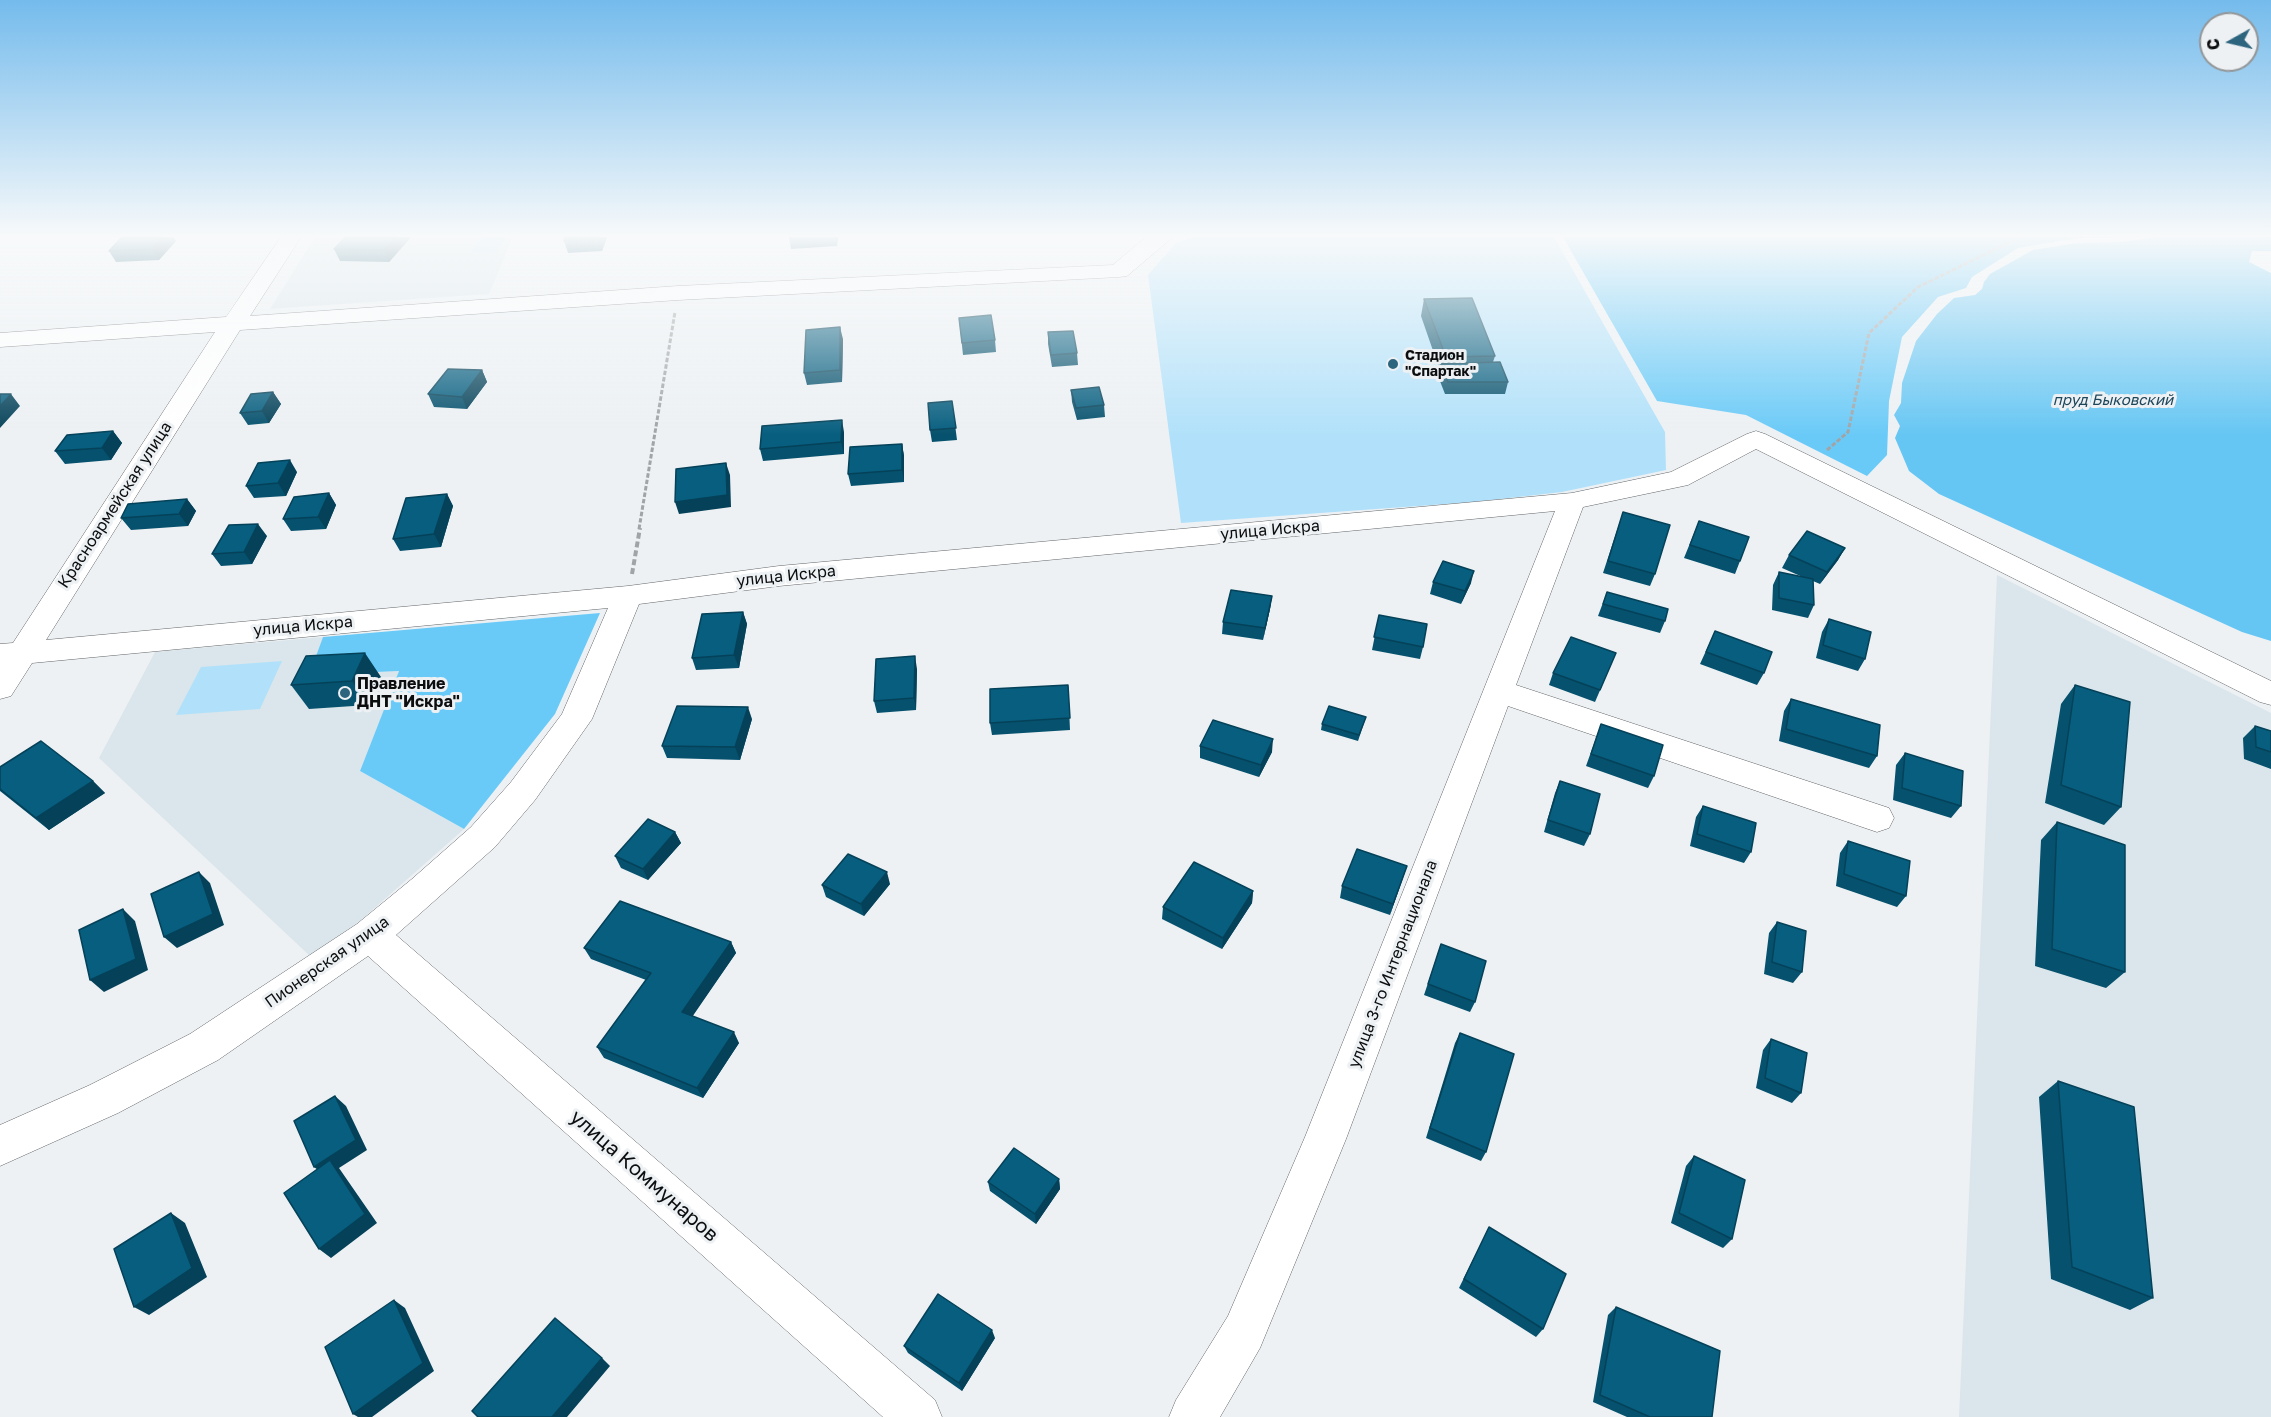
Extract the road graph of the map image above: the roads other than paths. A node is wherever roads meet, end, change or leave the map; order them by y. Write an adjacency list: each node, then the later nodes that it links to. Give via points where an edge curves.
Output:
1 (247, 303): 3 (street, Красноармейская улица)
2 (533, 303): 3 (street)
3 (233, 324): 4 (street); 7 (street, Красноармейская улица)
4 (0, 340)
5 (1572, 501): 6 (street, улица Искра, via 779,576); 9 (street, улица 3-го Интернационала); 10 (street, улица Искра, via 1679,479 1756,439)
6 (628, 596): 7 (street, улица Искра); 12 (street, Пионерская улица, via 576,719 523,791 483,837)
7 (10, 654): 8 (street, Красноармейская улица)
8 (0, 688)
9 (1499, 692): 11 (street); 15 (street, улица 3-го Интернационала, via 1325,1139 1244,1332)
10 (2271, 694)
11 (1877, 818)
12 (370, 935): 13 (street, Пионерская улица, via 204,1047); 14 (street, улица Коммунаров)
13 (0, 1146)
14 (918, 1417)
15 (1193, 1417)

